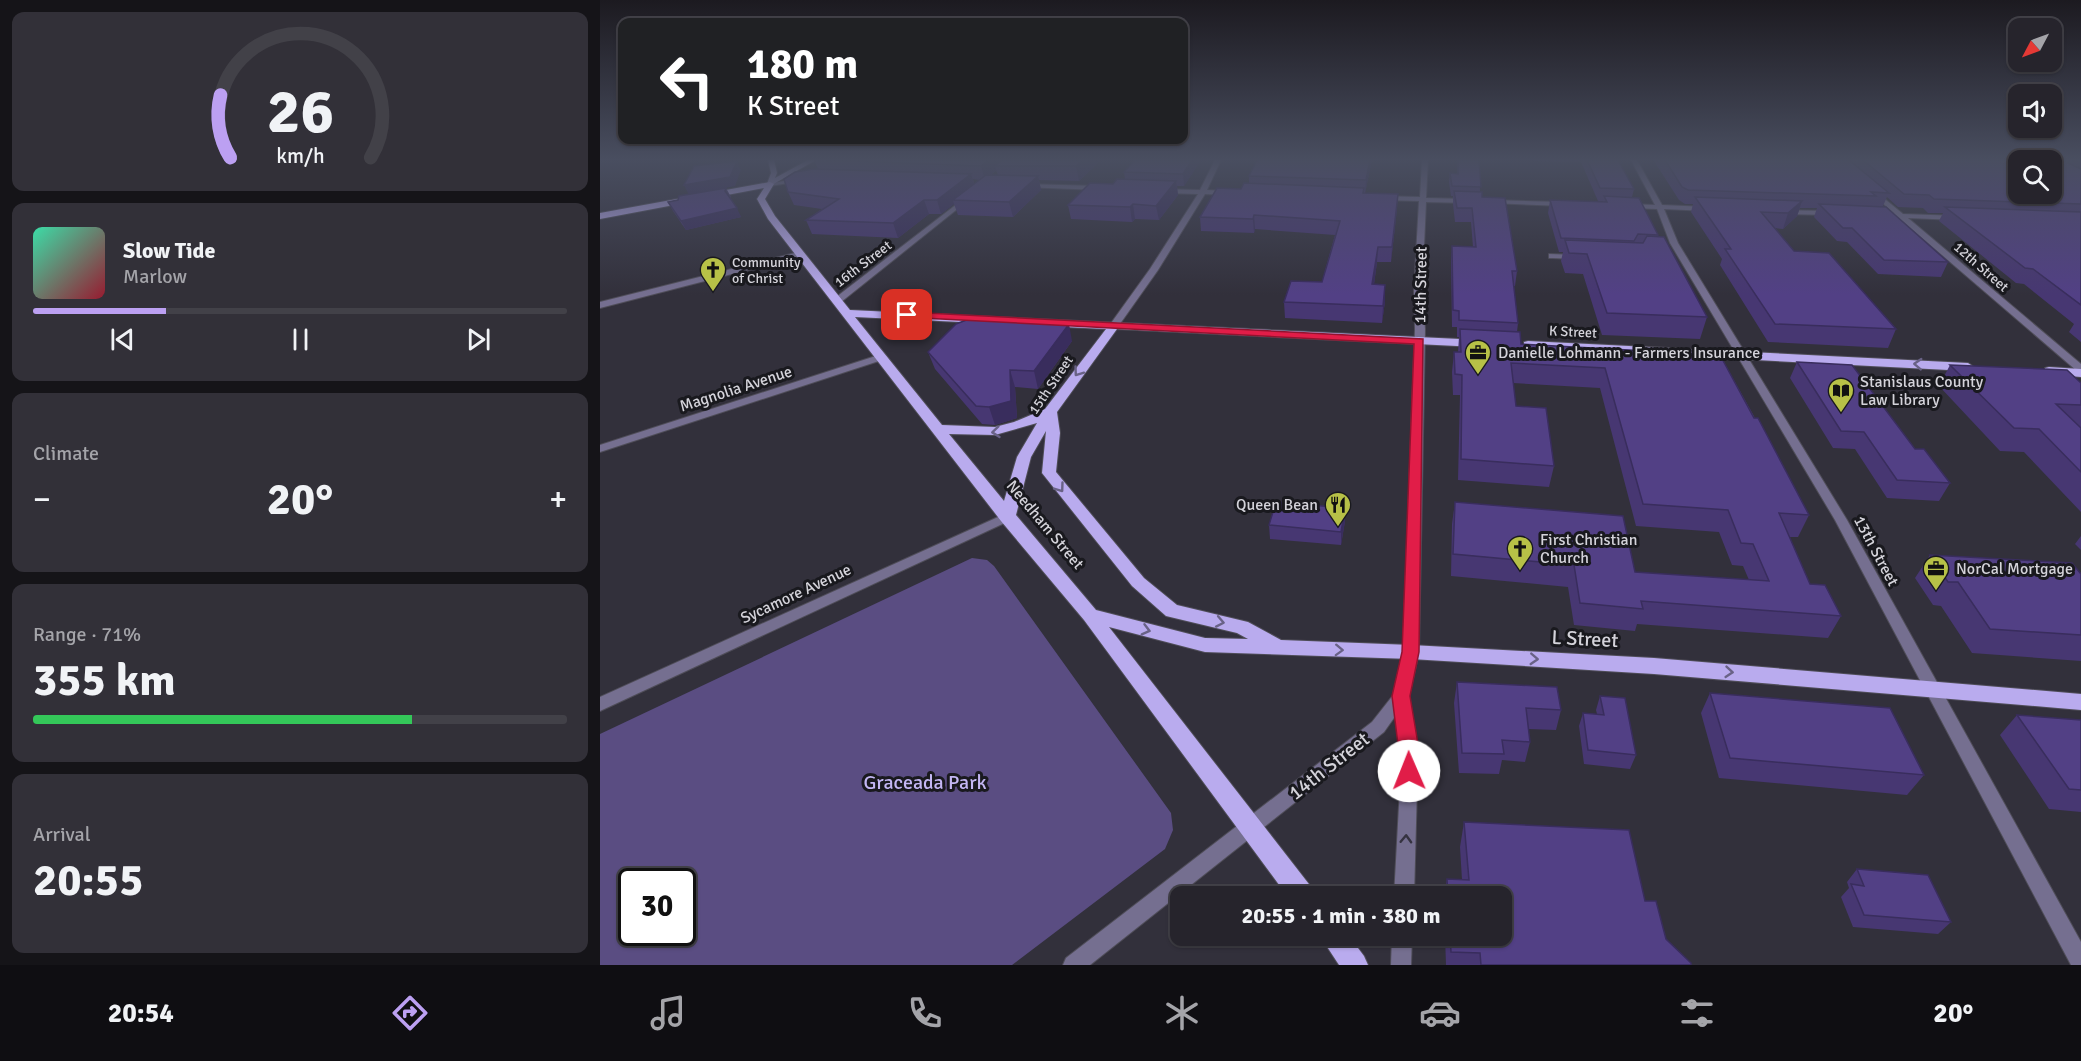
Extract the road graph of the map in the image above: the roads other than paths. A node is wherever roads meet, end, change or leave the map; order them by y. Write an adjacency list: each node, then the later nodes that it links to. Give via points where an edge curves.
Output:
1 (658, 205): 13 (main road)
2 (765, 205): 16 (main road, Needham Street)
3 (960, 205): 19 (street, 16th Street)
4 (1194, 205): 22 (street, 15th Street)
5 (1423, 205): 23 (street, 14th Street)
6 (1888, 205): 14 (street, 12th Street)
7 (1616, 206): 8 (street)
8 (1659, 207): 9 (street); 26 (street, 13th Street, via 1674,243)
9 (1718, 209)
10 (1770, 212): 11 (street)
11 (1837, 214)
12 (1871, 215): 14 (street)
13 (600, 216)
14 (1901, 216): 15 (street); 30 (street, 12th Street)
15 (1965, 218)
16 (799, 254): 19 (main road, Needham Street); 20 (street)
17 (1552, 256): 18 (street)
18 (1588, 257)
19 (838, 300): 21 (main road, Needham Street)
20 (600, 305)
21 (848, 313): 22 (main road); 27 (main road, Needham Street)
22 (1114, 326): 23 (main road); 31 (main road, 15th Street, one-way to 31)
23 (1419, 342): 24 (main road); 37 (street, 14th Street)
24 (1493, 344)
25 (1516, 345): 26 (main road, K Street)
26 (1743, 356): 28 (main road, K Street, one-way to 26); 38 (street, 13th Street, via 1841,520)
27 (882, 357): 32 (main road, Needham Street); 33 (street, Magnolia Avenue)
28 (1978, 368)
29 (2036, 371): 30 (main road)
30 (2081, 371)
31 (1050, 412): 32 (main road, one-way to 32, via 998,433); 34 (main road, 15th Street, via 1024,457); 36 (main road, one-way to 36, via 1053,433 1049,473 1138,582 1172,611 1242,627)
32 (937, 429): 34 (main road, Needham Street)
33 (600, 449)
34 (1008, 517): 35 (main road, Needham Street); 41 (street, Sycamore Avenue)
35 (1090, 615): 36 (main road, L Street, one-way to 36, via 1205,645); 42 (main road, Needham Street)
36 (1279, 648): 37 (main road, L Street, one-way to 37)
37 (1411, 652): 38 (main road, L Street, one-way to 38, via 1654,666); 39 (street, 14th Street)
38 (1934, 691): 40 (main road, L Street); 47 (street, 13th Street)
39 (1401, 696): 42 (street, 14th Street, via 1378,727); 44 (street, 14th Street, one-way to 39, via 1410,750)
40 (2081, 702)
41 (600, 704)
42 (1249, 828): 43 (main road, Needham Street); 48 (street, 14th Street)
43 (1294, 886)
44 (1404, 886)
45 (1341, 946): 49 (main road)
46 (1402, 946): 50 (street)
47 (2081, 963)
48 (1072, 965)
49 (1355, 965)
50 (1401, 965)

